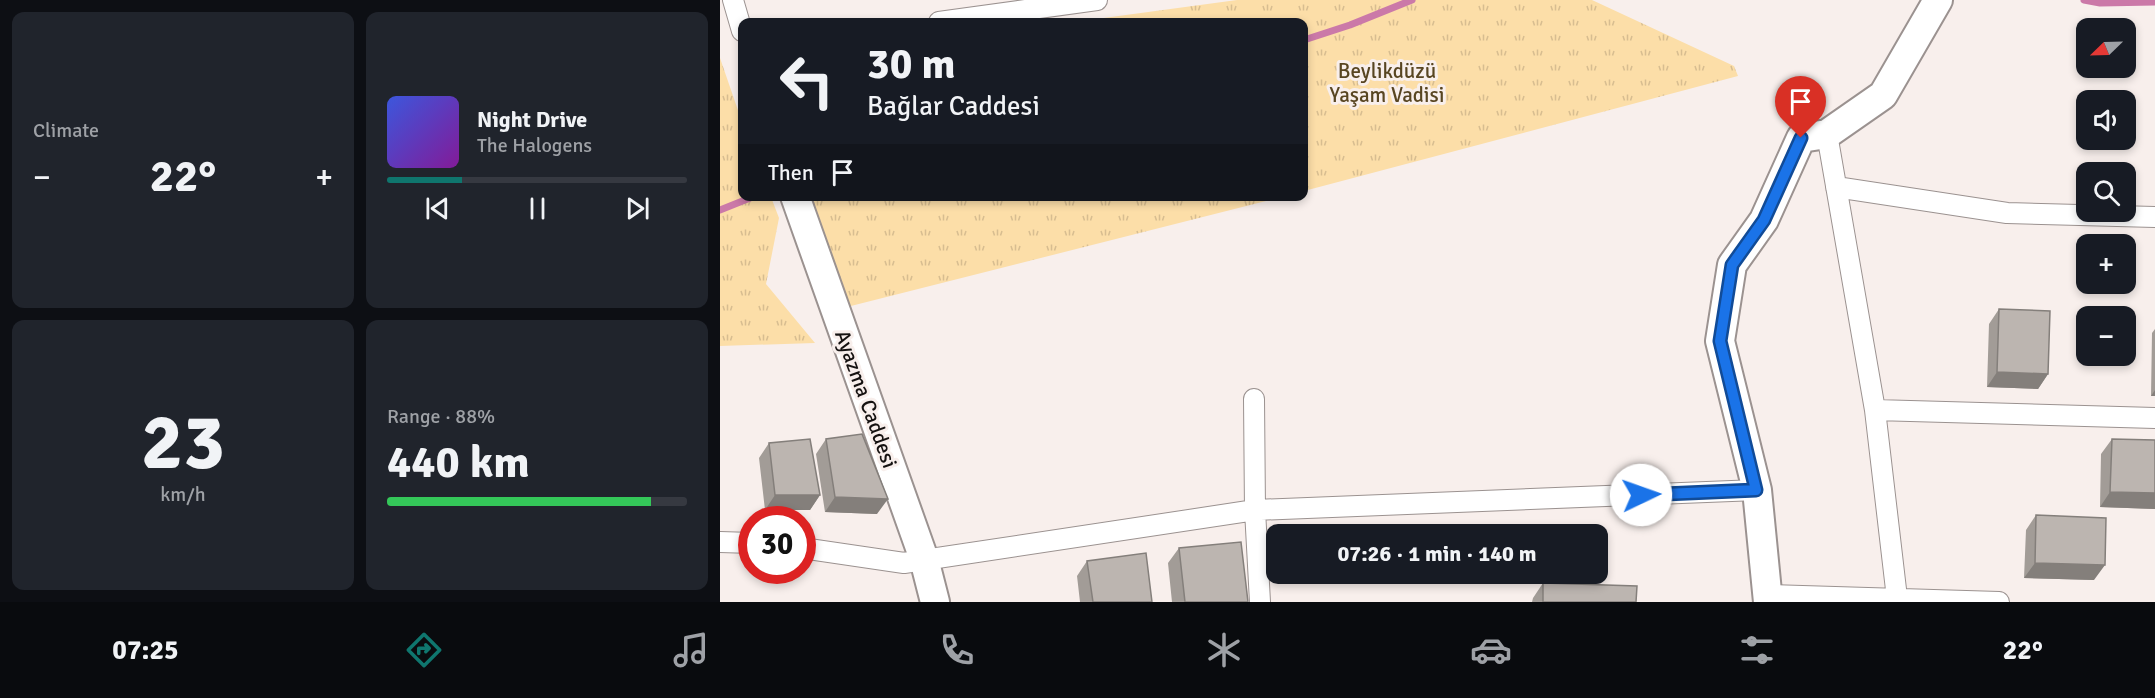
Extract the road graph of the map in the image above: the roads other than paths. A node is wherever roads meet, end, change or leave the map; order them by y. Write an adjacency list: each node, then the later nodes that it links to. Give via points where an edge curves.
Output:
1 (733, 0): 4 (street)
2 (1097, 0): 5 (street)
3 (1935, 6): 6 (street, via 1883,95)
4 (738, 18)
5 (968, 18)
6 (1827, 134): 7 (street); 13 (street, via 1801,138 1764,220 1732,265 1720,341)
7 (1836, 187): 9 (street, via 2007,213); 11 (street)
8 (799, 207): 18 (street, Ayazma Caddesi)
9 (2155, 216)
10 (1254, 399): 14 (street)
11 (1875, 410): 12 (street); 19 (street)
12 (2155, 418)
13 (1756, 490): 14 (street); 20 (street)
14 (1255, 510): 18 (street); 22 (street)
15 (720, 542): 16 (street)
16 (738, 543)
17 (816, 550): 18 (street, via 904,563)
18 (924, 560): 21 (street, Ayazma Caddesi)
19 (1897, 598): 20 (street); 23 (street)
20 (1768, 599)
21 (934, 602)
22 (1260, 602)
23 (1998, 602)

